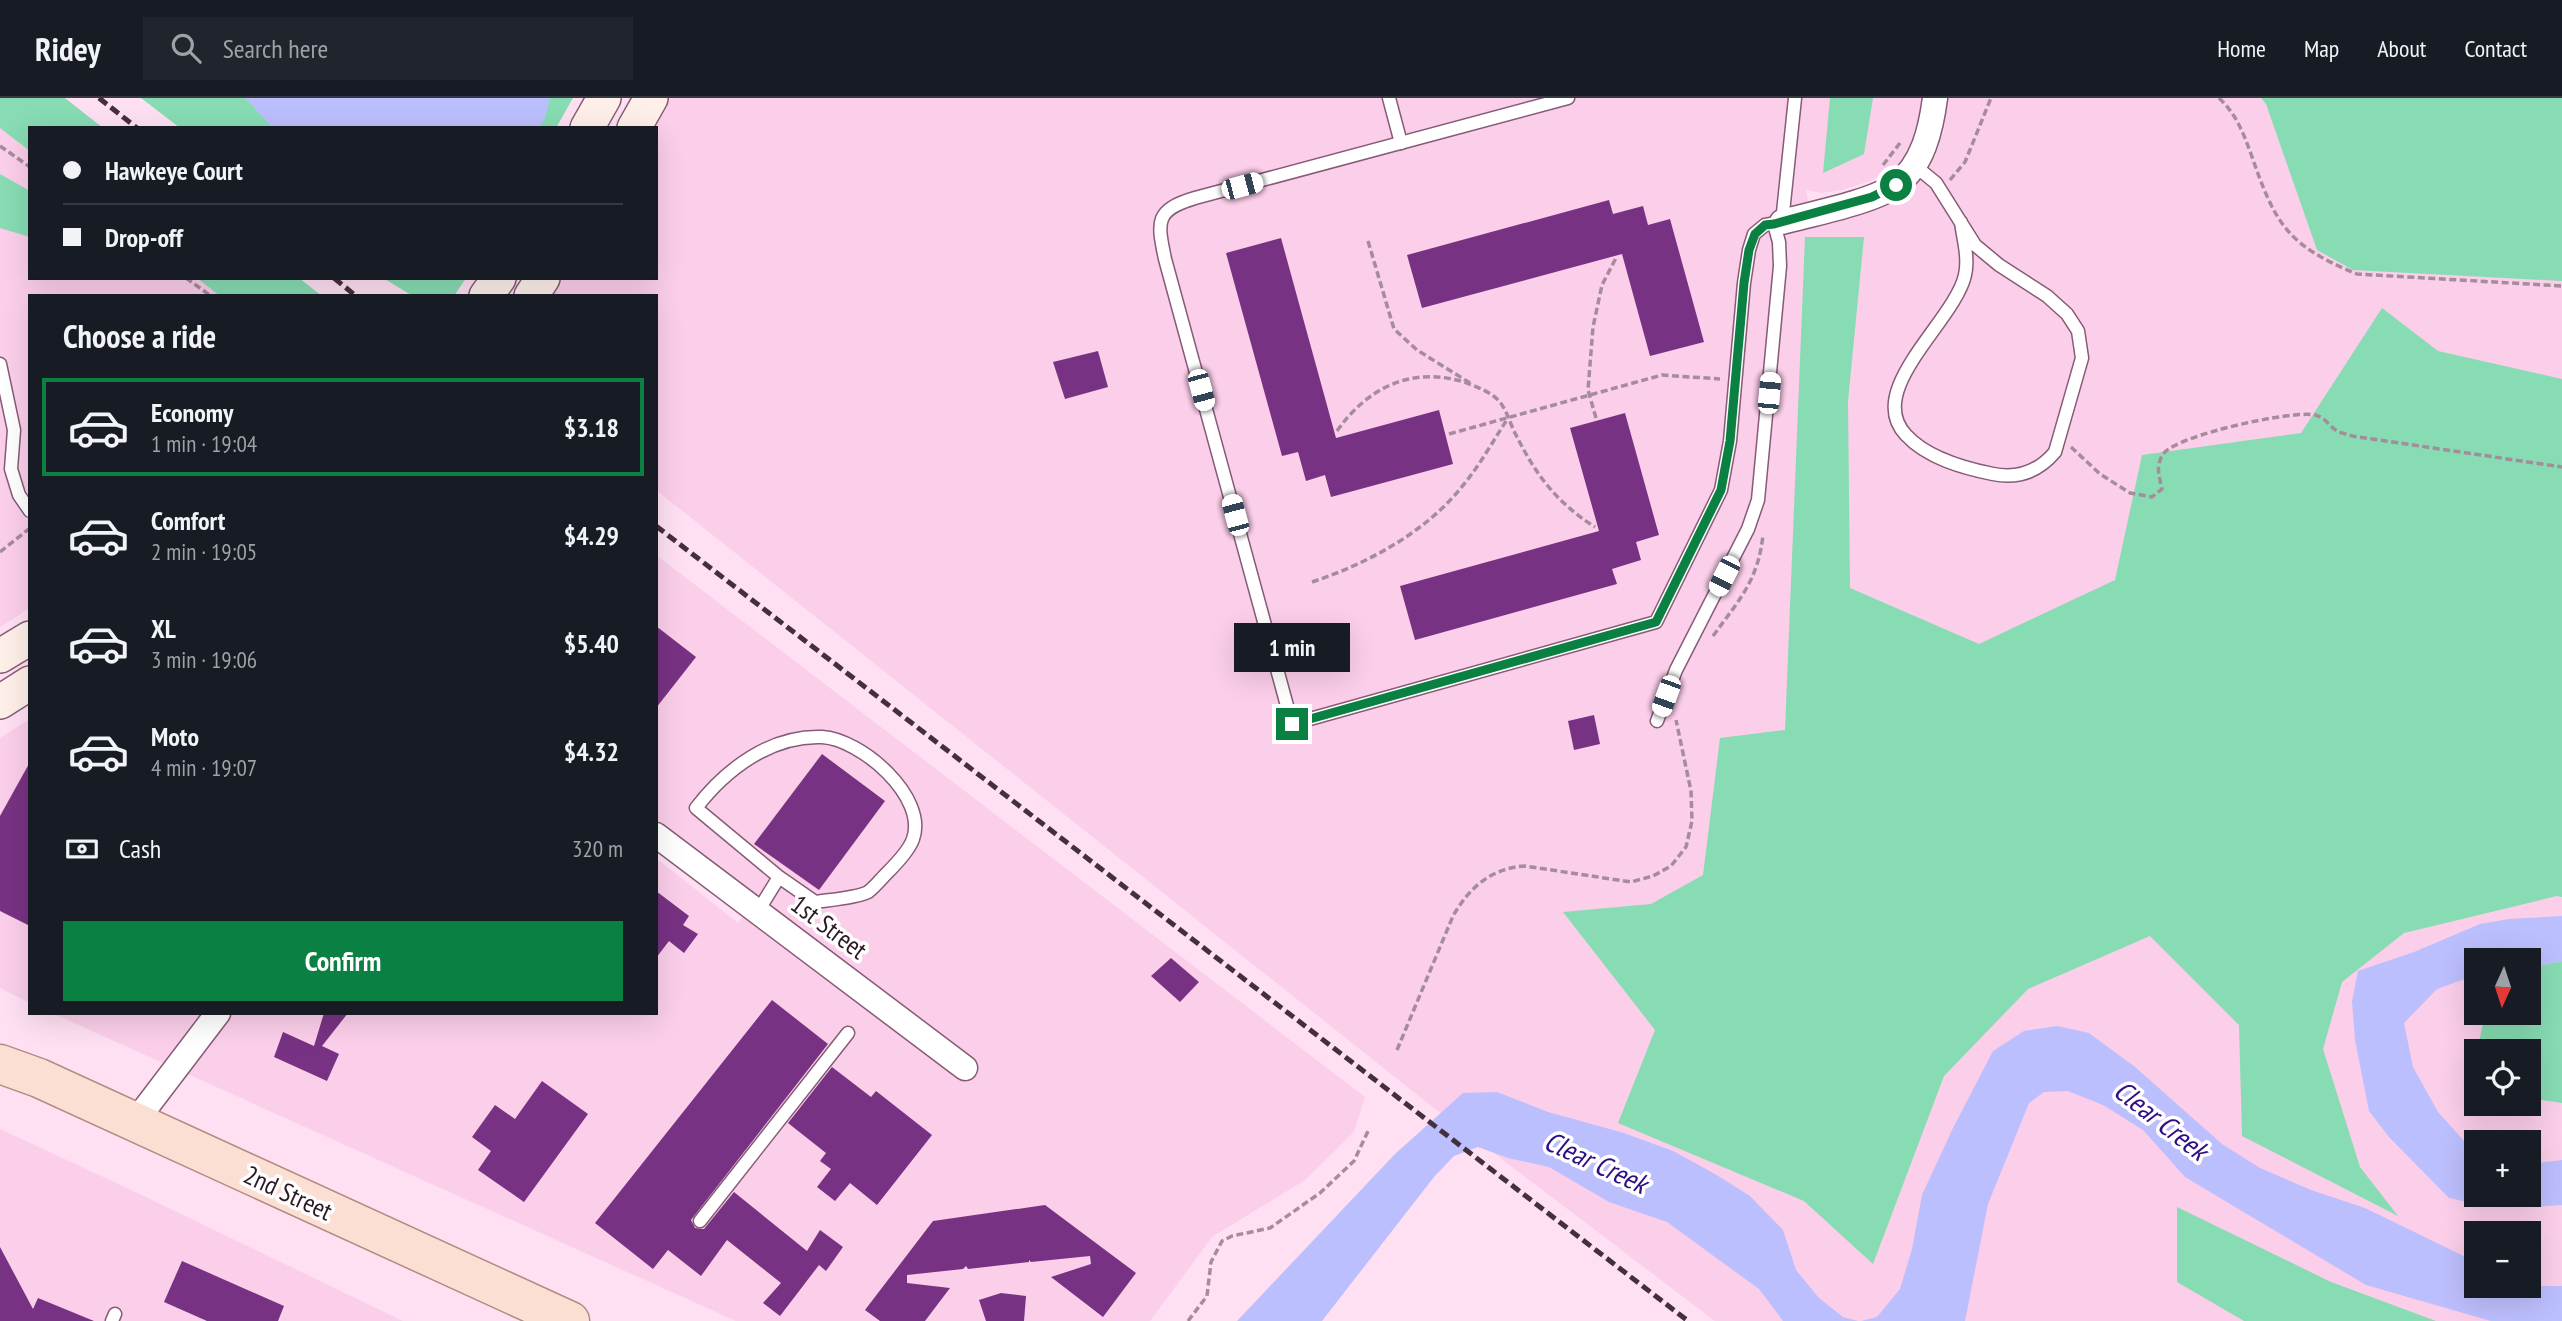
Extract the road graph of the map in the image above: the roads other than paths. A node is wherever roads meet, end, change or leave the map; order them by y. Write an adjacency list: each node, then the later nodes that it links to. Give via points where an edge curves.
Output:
1 (604, 98): 7 (main road)
2 (651, 98): 8 (main road)
3 (1388, 98): 9 (lane)
4 (1568, 98): 9 (lane)
5 (1795, 98): 12 (lane)
6 (1935, 98): 10 (street, via 1931,132)
7 (588, 126)
8 (635, 126)
9 (1401, 143): 12 (lane, via 1174,205 1162,215 1160,225 1165,259 1292,724 1656,622 1721,490 1749,250 1755,234 1765,225)
10 (1914, 165): 11 (lane, via 1937,183); 12 (street, via 1896,185 1872,197)
11 (1961, 222): 11 (lane, via 1965,276 1954,303 1897,387 1896,419 1902,431 1937,457 2013,477 2046,463 2055,452 2082,358 2078,331 2047,296 1975,245)
12 (1778, 223): 19 (lane, via 1780,266 1758,500 1748,529 1676,670)
13 (0, 364): 14 (lane, via 14,430 11,469)
14 (28, 508)
15 (28, 639): 16 (main road)
16 (0, 656)
17 (28, 684): 18 (main road)
18 (0, 702)
19 (1657, 721)
20 (658, 836): 22 (street, 1st Street)
21 (779, 877): 21 (lane, via 815,902 867,893 913,839 914,810 897,782 853,746 824,737 783,741 749,757 696,808); 22 (lane)
22 (758, 911): 26 (street, 1st Street)
23 (216, 1015): 27 (street)
24 (848, 1033): 28 (lane)
25 (2, 1060): 27 (main road, 2nd Street)
26 (965, 1068)
27 (135, 1122): 29 (main road, 2nd Street)
28 (700, 1221)
29 (570, 1321)

